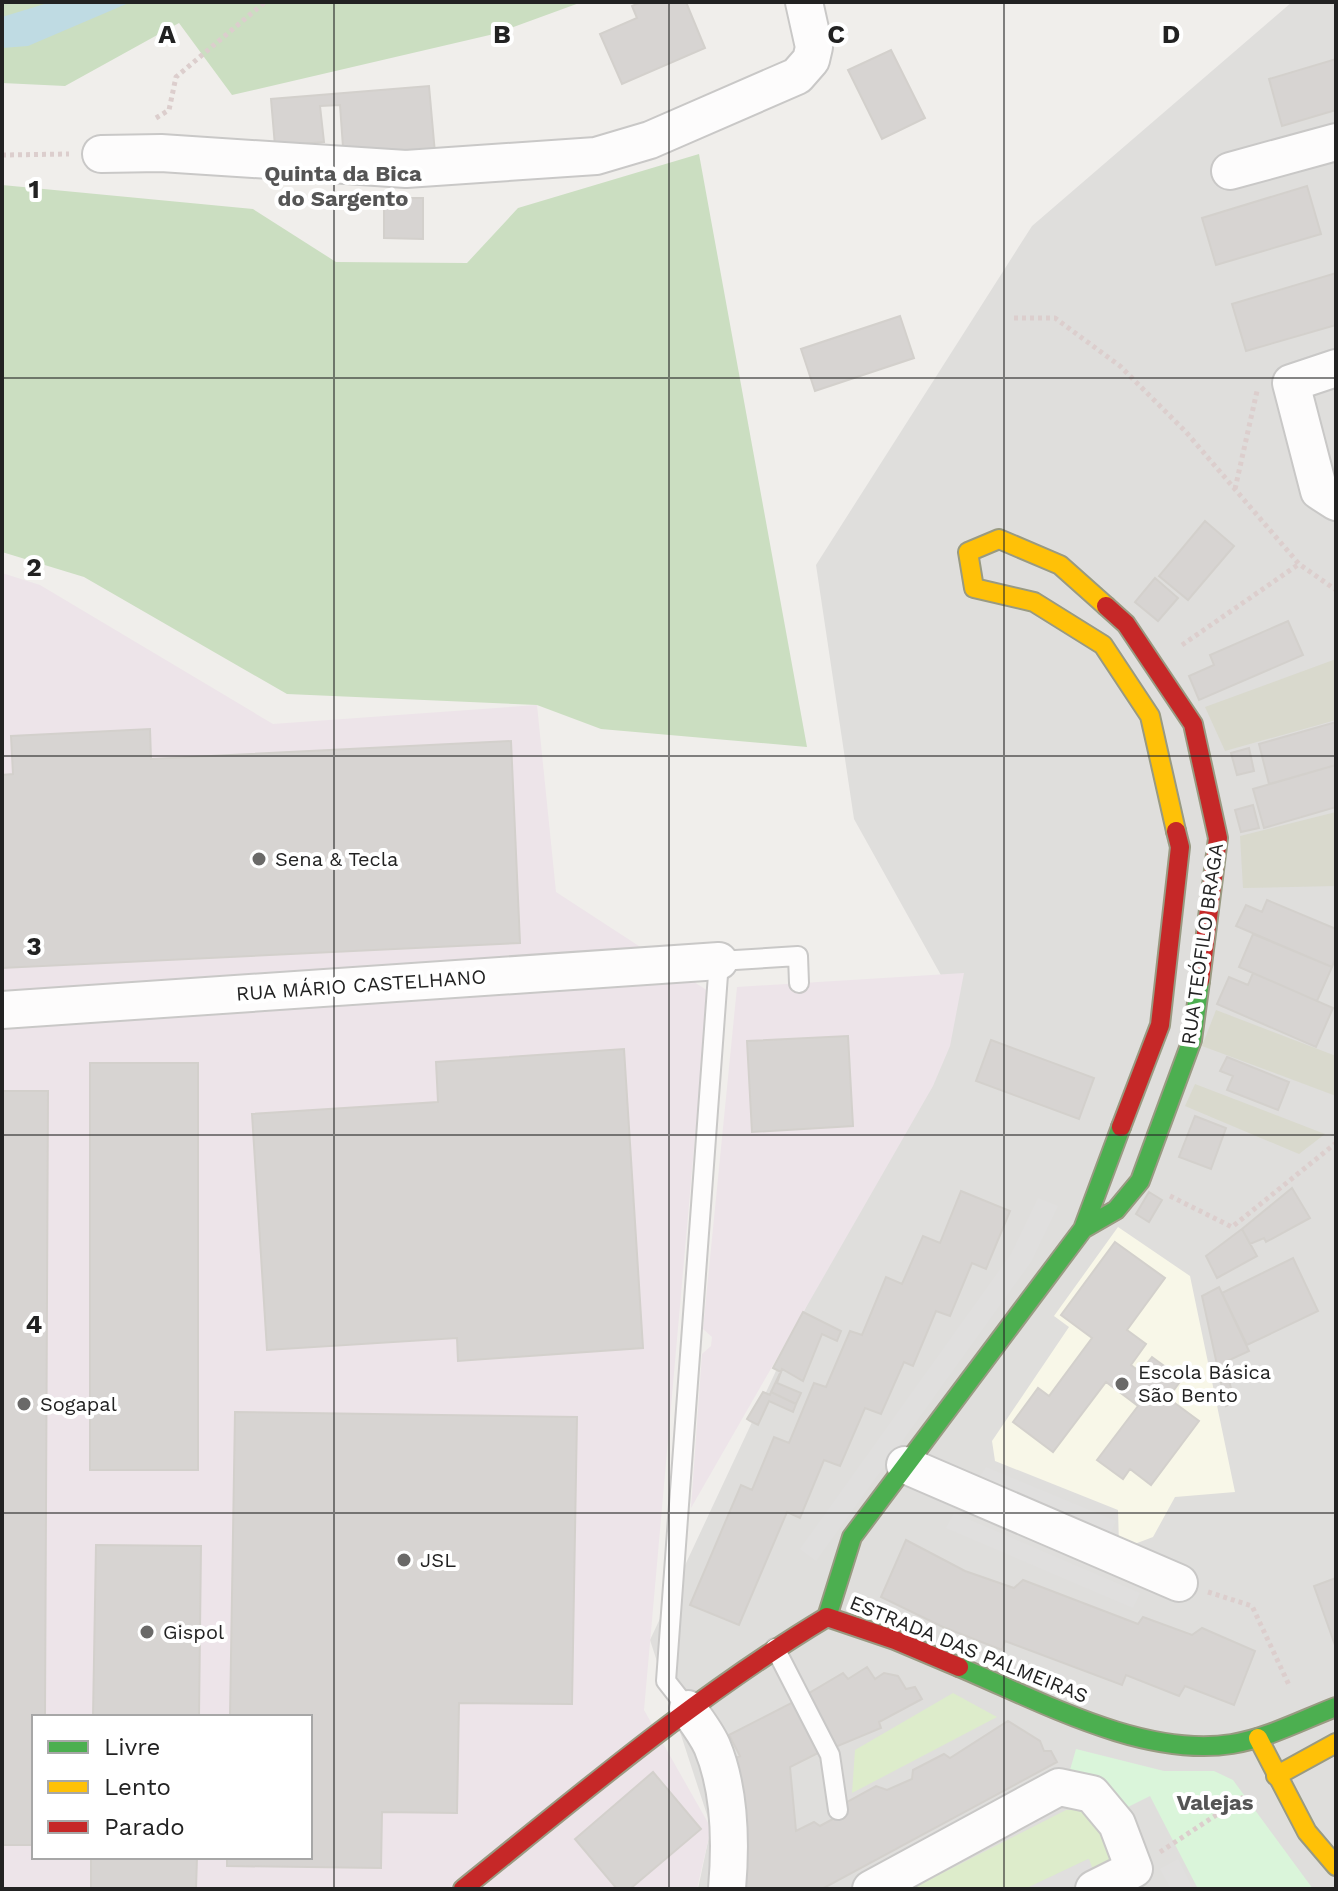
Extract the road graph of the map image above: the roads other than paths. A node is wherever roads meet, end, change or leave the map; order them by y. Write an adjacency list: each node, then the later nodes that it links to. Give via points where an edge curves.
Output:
1 (804, 2): 3 (street, via 814,47 797,76 650,140 596,156 406,169)
2 (1336, 142): 4 (street)
3 (101, 154)
4 (1230, 171)
5 (1336, 368): 6 (street, via 1291,383 1319,491)
6 (1336, 502)
7 (719, 961): 8 (lane, via 798,956); 9 (street, RUA MÁRIO CASTELHANO); 15 (lane, via 666,1681)
8 (799, 983)
9 (2, 1010)
10 (1083, 1229): 10 (street, RUA TEÓFILO BRAGA, via 1116,1210 1140,1181 1192,1040 1218,838 1193,724 1126,624 1060,565 999,539 968,552 974,588 1034,602 1103,645 1150,716 1180,847 1160,1025); 11 (street, RUA TEÓFILO BRAGA)
11 (905, 1465): 12 (street); 13 (street, RUA TEÓFILO BRAGA, via 852,1537)
12 (1179, 1583)
13 (827, 1617): 14 (street, ESTRADA DAS PALMEIRAS); 17 (street, ESTRADA DAS PALMEIRAS, via 1127,1735 1180,1747)
14 (775, 1648): 15 (street, ESTRADA DAS PALMEIRAS); 19 (lane, via 830,1755)
15 (688, 1709): 22 (street, ESTRADA DAS PALMEIRAS); 23 (street, via 712,1745 725,1791)
16 (1327, 1721): 17 (street, ESTRADA DAS PALMEIRAS); 18 (street)
17 (1258, 1738): 18 (street)
18 (1276, 1776): 20 (street, via 1307,1832)
19 (838, 1810)
20 (1336, 1866)
21 (1139, 1879): 24 (street, via 1117,1824 1092,1794 1059,1787); 25 (street)
22 (463, 1889)
23 (727, 1889)
24 (871, 1889)
25 (1094, 1889)

